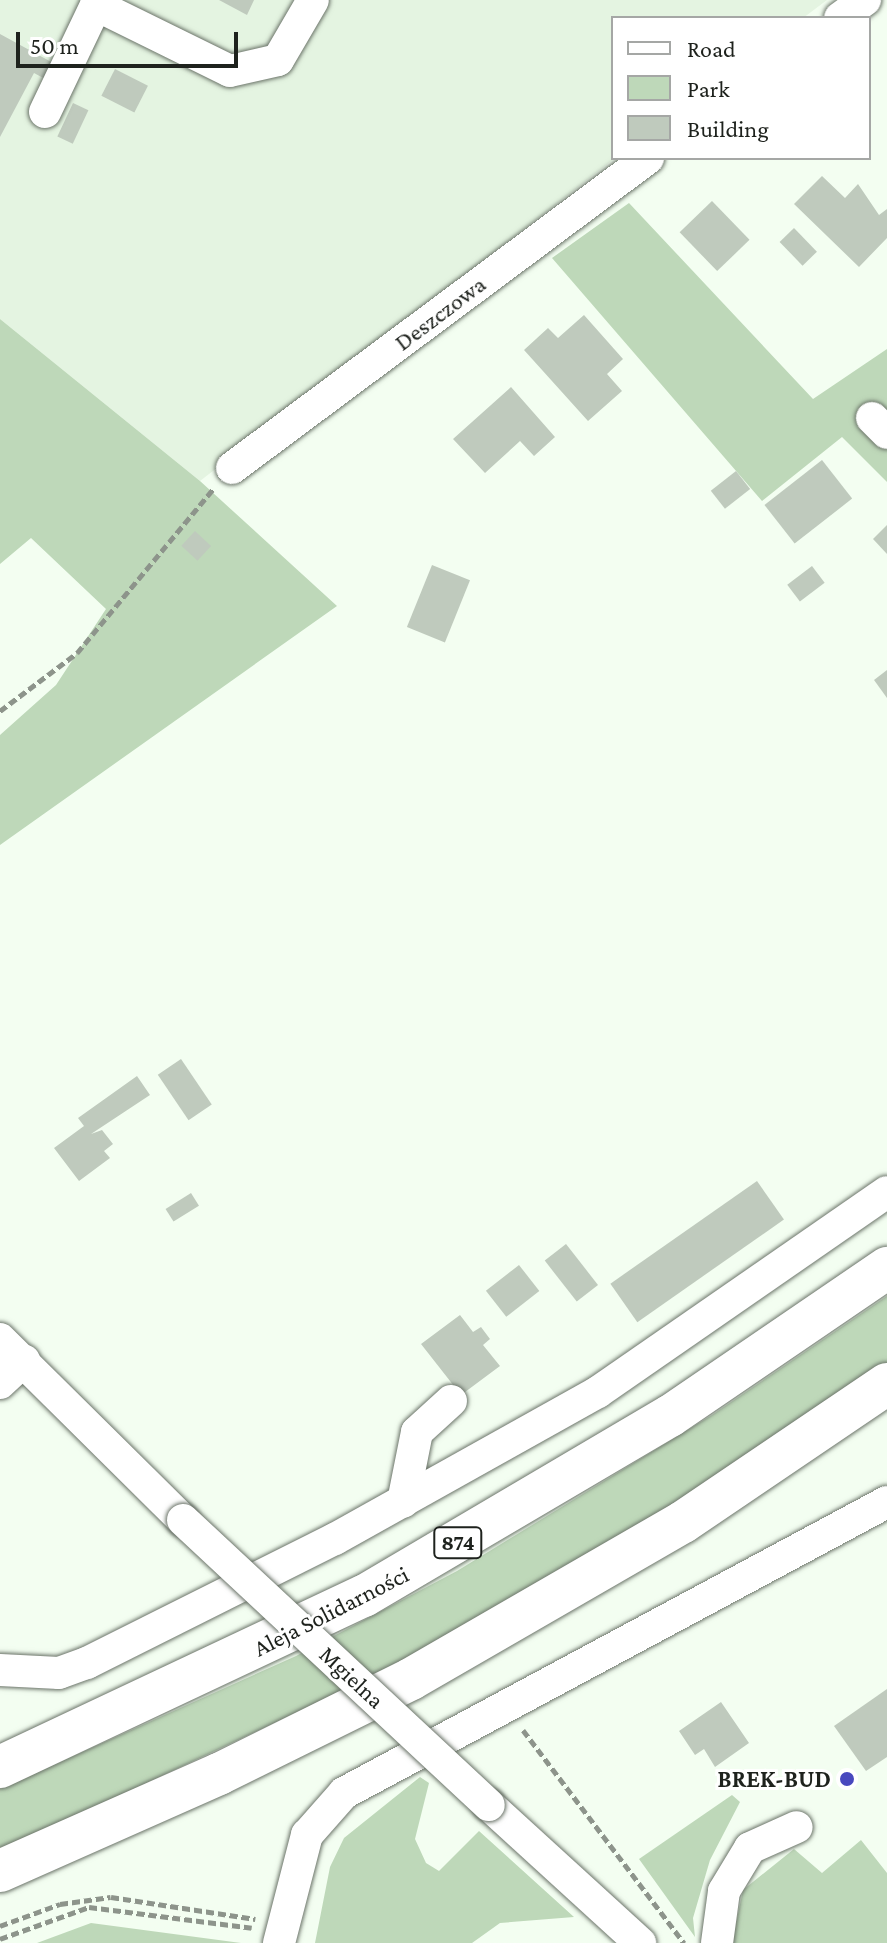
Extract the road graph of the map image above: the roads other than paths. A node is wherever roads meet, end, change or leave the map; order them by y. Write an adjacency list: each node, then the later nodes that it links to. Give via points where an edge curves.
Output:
1 (313, 0): 3 (street, via 278,60 230,71)
2 (865, 0): 4 (street)
3 (92, 2): 5 (street)
4 (843, 16)
5 (45, 112)
6 (645, 160): 7 (street, Deszczowa)
7 (232, 468)
8 (887, 1192): 15 (street, via 598,1392)
9 (887, 1268): 18 (main road, Aleja Solidarności / 874, via 670,1416 364,1596)
10 (0, 1339): 11 (street, Mgielna)
11 (24, 1361): 12 (street); 22 (street, Mgielna, bridge, via 183,1520)
12 (0, 1383)
13 (887, 1384): 20 (main road, via 683,1522 411,1679 219,1774)
14 (451, 1401): 15 (street, via 417,1432)
15 (403, 1502): 17 (street, via 87,1663 59,1673)
16 (887, 1502): 21 (street, via 344,1793 302,1848)
17 (0, 1670)
18 (0, 1767)
19 (797, 1827): 23 (street, via 750,1848 724,1891)
20 (0, 1871)
21 (266, 1931)
22 (640, 1943)
23 (717, 1943)

